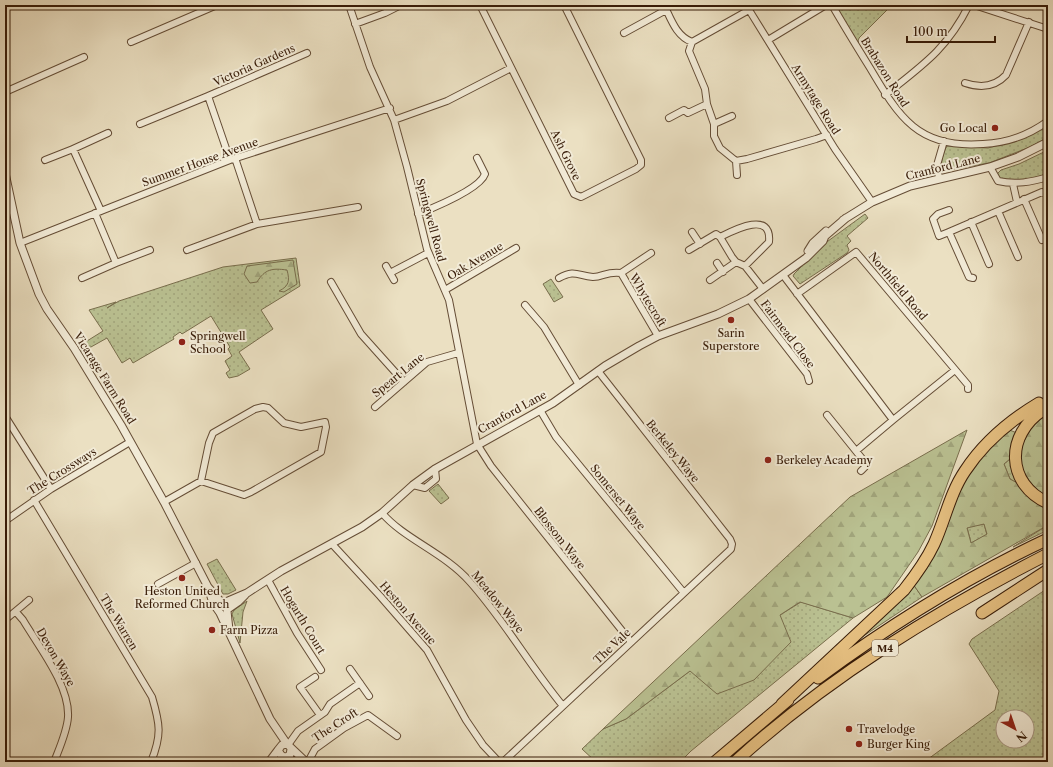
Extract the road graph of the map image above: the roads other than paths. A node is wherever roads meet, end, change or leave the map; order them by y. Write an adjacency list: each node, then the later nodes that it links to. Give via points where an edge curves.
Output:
1 (349, 5): 14 (street, Springwell Road)
2 (401, 5): 14 (street)
3 (480, 5): 22 (street, Ash Grove)
4 (564, 5): 22 (street, Ash Grove, via 640,155 641,165 581,197 574,194)
5 (826, 5): 17 (street)
6 (832, 5): 25 (street, Brabazon Road)
7 (969, 5): 25 (street, via 953,34 936,54)
8 (974, 5): 12 (street)
9 (214, 6): 18 (street)
10 (665, 8): 16 (street); 19 (street, via 679,34)
11 (748, 8): 17 (street, Armytage Road); 19 (street)
12 (990, 8): 13 (street)
13 (1029, 22): 15 (street); 23 (street, via 1006,75 1001,80 975,87)
14 (355, 24): 28 (street, Springwell Road, via 370,67)
15 (1048, 29)
16 (624, 33)
17 (768, 40): 36 (street, Armytage Road)
18 (131, 42)
19 (692, 42): 27 (street, via 689,51 705,89)
20 (307, 53): 26 (street, Victoria Gardens)
21 (84, 57): 24 (street)
22 (511, 68): 31 (street, via 447,101)
23 (965, 83)
24 (5, 92)
25 (885, 95): 37 (street, Brabazon Road, via 904,120 928,136)
26 (208, 96): 33 (street, Victoria Gardens); 41 (street, Victoria Gardens)
27 (707, 104): 30 (street, via 688,113 684,110); 34 (street)
28 (390, 108): 31 (street, Springwell Road); 41 (street, Summer House Avenue)
29 (732, 116): 34 (street)
30 (669, 118)
31 (394, 120): 58 (street, Springwell Road)
32 (1048, 121): 37 (street, Brabazon Road, via 1020,136 998,143 975,145)
33 (140, 124)
34 (714, 124): 43 (street, via 714,136 720,148)
35 (108, 133): 39 (street)
36 (827, 135): 43 (street); 52 (street, Armytage Road)
37 (944, 141): 48 (street, via 937,166)
38 (1048, 142): 44 (street, Cranford Lane, via 1026,154)
39 (73, 149): 42 (street); 57 (street)
40 (477, 158): 58 (street, via 485,170 482,179 454,197)
41 (232, 159): 57 (street, Summer House Avenue); 60 (street, Victoria Gardens)
42 (45, 160)
43 (736, 161): 45 (street)
44 (990, 167): 48 (street, Cranford Lane); 49 (street, via 998,181)
45 (736, 175)
46 (5, 176): 65 (street, Vicarage Farm Road)
47 (1048, 177): 49 (street)
48 (940, 178): 52 (street, Cranford Lane, via 910,186)
49 (1013, 184): 53 (street)
50 (1048, 194): 51 (street, via 1042,192)
51 (1024, 199): 53 (street); 64 (street)
52 (872, 202): 83 (street, Cranford Lane, via 846,218 825,236 806,258)
53 (1016, 202): 56 (street)
54 (358, 207): 60 (street)
55 (950, 210): 62 (street, via 938,214 933,219 939,236)
56 (998, 211): 59 (street); 73 (street)
57 (98, 212): 65 (street, Summer House Avenue); 75 (street)
58 (418, 214): 71 (street, Springwell Road)
59 (971, 222): 62 (street); 77 (street)
60 (257, 224): 69 (street)
61 (692, 232): 66 (street)
62 (949, 232): 86 (street, via 968,276)
63 (720, 237): 66 (street, via 716,234); 74 (street); 79 (street, via 756,224 766,227 770,236 769,242)
64 (1042, 240)
65 (20, 243): 108 (street, Vicarage Farm Road, via 41,300 74,348)
66 (700, 244): 70 (street)
67 (516, 248): 91 (street, Oak Avenue)
68 (150, 250): 75 (street)
69 (187, 250)
70 (689, 250)
71 (428, 253): 81 (street); 91 (street, Springwell Road)
72 (651, 253): 82 (street, Whytecroft)
73 (1018, 257)
74 (736, 262): 79 (street); 80 (street)
75 (116, 263): 84 (street)
76 (717, 263): 80 (street)
77 (988, 264)
78 (386, 266): 81 (street)
79 (745, 266): 90 (street)
80 (723, 272): 88 (street)
81 (390, 273): 87 (street)
82 (621, 273): 85 (street, Whytecroft, via 612,272 592,277 572,272); 95 (street, Whytecroft)
83 (783, 275): 90 (street, Cranford Lane); 92 (street)
84 (82, 278)
85 (559, 278)
86 (973, 278)
87 (394, 280)
88 (710, 280)
89 (331, 282): 100 (street, via 361,334)
90 (763, 289): 93 (street, Cranford Lane)
91 (445, 290): 96 (street, Springwell Road)
92 (797, 294): 97 (street, Northfield Road, via 856,252); 107 (street)
93 (749, 299): 95 (street, Cranford Lane, via 718,314); 99 (street, Fairmead Close, via 807,374)
94 (525, 305): 101 (street, via 544,327)
95 (658, 336): 98 (street, Cranford Lane)
96 (458, 353): 100 (street, Speart Lane, via 427,362); 109 (street, Springwell Road)
97 (955, 370): 102 (street, Northfield Road, via 968,385); 107 (street)
98 (598, 371): 101 (street, Cranford Lane); 121 (street, Berkeley Waye)
99 (809, 381)
100 (404, 382): 103 (street, Speart Lane)
101 (579, 385): 104 (street, Cranford Lane)
102 (968, 389)
103 (375, 407)
104 (540, 410): 109 (street, Cranford Lane); 127 (street, Somerset Waye, via 556,437)
105 (827, 415): 110 (street)
106 (5, 416): 113 (street)
107 (893, 420): 110 (street)
108 (130, 442): 113 (street, The Crossways); 115 (street, Vicarage Farm Road)
109 (477, 444): 117 (street, Cranford Lane, via 435,468); 133 (street, Blossom Waye, via 491,466)
110 (856, 451): 111 (street, via 866,464)
111 (861, 471)
112 (201, 482): 112 (street, via 244,495 251,492 321,452 325,422 301,427 284,423 268,408 255,409 213,433); 115 (street)
113 (50, 489): 114 (street, The Crossways)
114 (34, 500): 118 (street, The Crossways); 147 (street, The Warren, via 152,697 160,724 158,747)
115 (164, 502): 123 (street, Vicarage Farm Road)
116 (1048, 503): 139 (highway, via 1039,499 1019,476 1015,447 1023,427 1041,406 1000,430 964,471 934,544 904,590)
117 (382, 513): 120 (street, Cranford Lane); 140 (street, Meadow Waye, via 405,532 446,559 470,581)
118 (5, 521)
119 (1048, 539): 139 (highway, M4, via 986,571 887,629)
120 (332, 544): 125 (street, Cranford Lane); 151 (street, Heston Avenue, via 427,650 466,720 483,745)
121 (732, 544): 127 (street, The Vale, via 731,550)
122 (1048, 554): 154 (highway, M4, via 983,588 889,645 817,696)
123 (196, 563): 126 (street); 129 (street, Vicarage Farm Road, via 210,597)
124 (1047, 571): 131 (highway)
125 (268, 580): 129 (street, Cranford Lane, via 238,602); 135 (street, Hogarth Court, via 297,634)
126 (158, 584)
127 (684, 593): 133 (street, The Vale)
128 (28, 600): 130 (street)
129 (223, 608): 142 (street, Vicarage Farm Road, via 229,632)
130 (16, 612): 132 (street); 146 (street, Devon Waye, via 60,682 67,698 68,718)
131 (982, 613)
132 (5, 620)
133 (631, 642): 140 (street, The Vale)
134 (350, 669): 137 (street)
135 (321, 670)
136 (315, 677): 141 (street, via 300,687)
137 (360, 683): 138 (street); 141 (street, via 330,704)
138 (369, 696)
139 (782, 704): 153 (highway, M4)
140 (563, 706): 152 (street, The Vale)
141 (320, 715): 145 (street, via 298,731)
142 (276, 729): 144 (street, Vicarage Farm Road); 145 (street, Vicarage Farm Road)
143 (396, 736): 150 (street, The Croft, via 368,715 344,728 315,749)
144 (279, 749): 145 (street, via 282,745); 145 (street, via 280,756); 148 (street)
145 (288, 750): 149 (street); 150 (street)
146 (54, 762)
147 (151, 762)
148 (269, 762)
149 (276, 762)
150 (307, 762)
151 (499, 762)
152 (503, 762)
153 (715, 762)
154 (735, 762)

